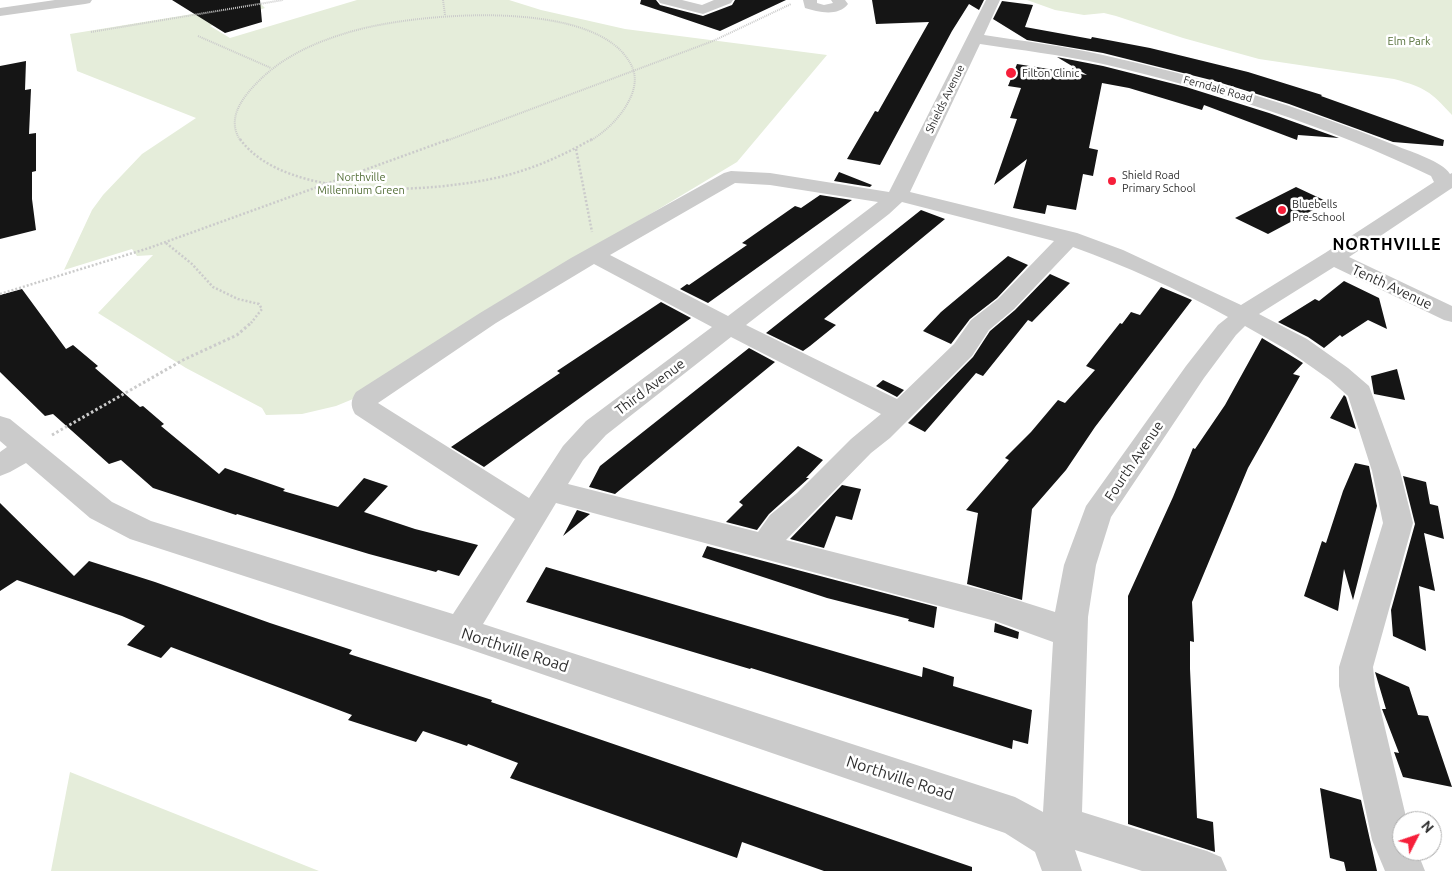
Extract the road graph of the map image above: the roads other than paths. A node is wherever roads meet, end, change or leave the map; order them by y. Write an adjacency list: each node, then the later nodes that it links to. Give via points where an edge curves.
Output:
1 (85, 0): 8 (street)
2 (666, 0): 3 (street, via 703,10)
3 (726, 0)
4 (838, 0): 6 (street, via 841,4 830,9 818,8)
5 (974, 0): 7 (street, Shields Avenue)
6 (809, 1)
7 (993, 1): 9 (street, Shields Avenue)
8 (0, 12)
9 (974, 38): 10 (street, Ferndale Road, via 1102,60 1226,91 1331,126 1420,163); 11 (street, Shields Avenue)
10 (1449, 181): 14 (street, Fourth Avenue)
11 (896, 197): 12 (street); 13 (street, via 731,177); 17 (street, Third Avenue)
12 (1069, 238): 16 (street, via 1215,300); 18 (street, via 1006,304 980,325 962,350)
13 (593, 246): 17 (street); 21 (street, via 363,402 364,407)
14 (1333, 258): 15 (street, Tenth Avenue); 16 (street, Fourth Avenue, via 1253,306)
15 (1452, 315)
16 (1242, 316): 24 (street, Fourth Avenue, via 1195,372 1097,514 1080,565); 28 (street, via 1298,345 1360,392 1386,471 1398,523 1356,667 1357,686 1392,840)
17 (729, 326): 18 (street); 21 (street, Third Avenue, via 596,428 573,453)
18 (899, 412): 22 (street, via 781,523)
19 (0, 426): 20 (street, Northville Road)
20 (14, 457): 23 (street, Northville Road, via 101,510 141,530)
21 (541, 503): 22 (street); 23 (street, Third Avenue)
22 (767, 547): 24 (street, via 995,607)
23 (460, 631): 25 (street, Northville Road)
24 (1071, 634): 25 (street, Fourth Avenue)
25 (1056, 833): 26 (street, Fourth Avenue); 27 (street, Northville Road)
26 (1062, 871)
27 (1208, 871)
28 (1405, 871)

